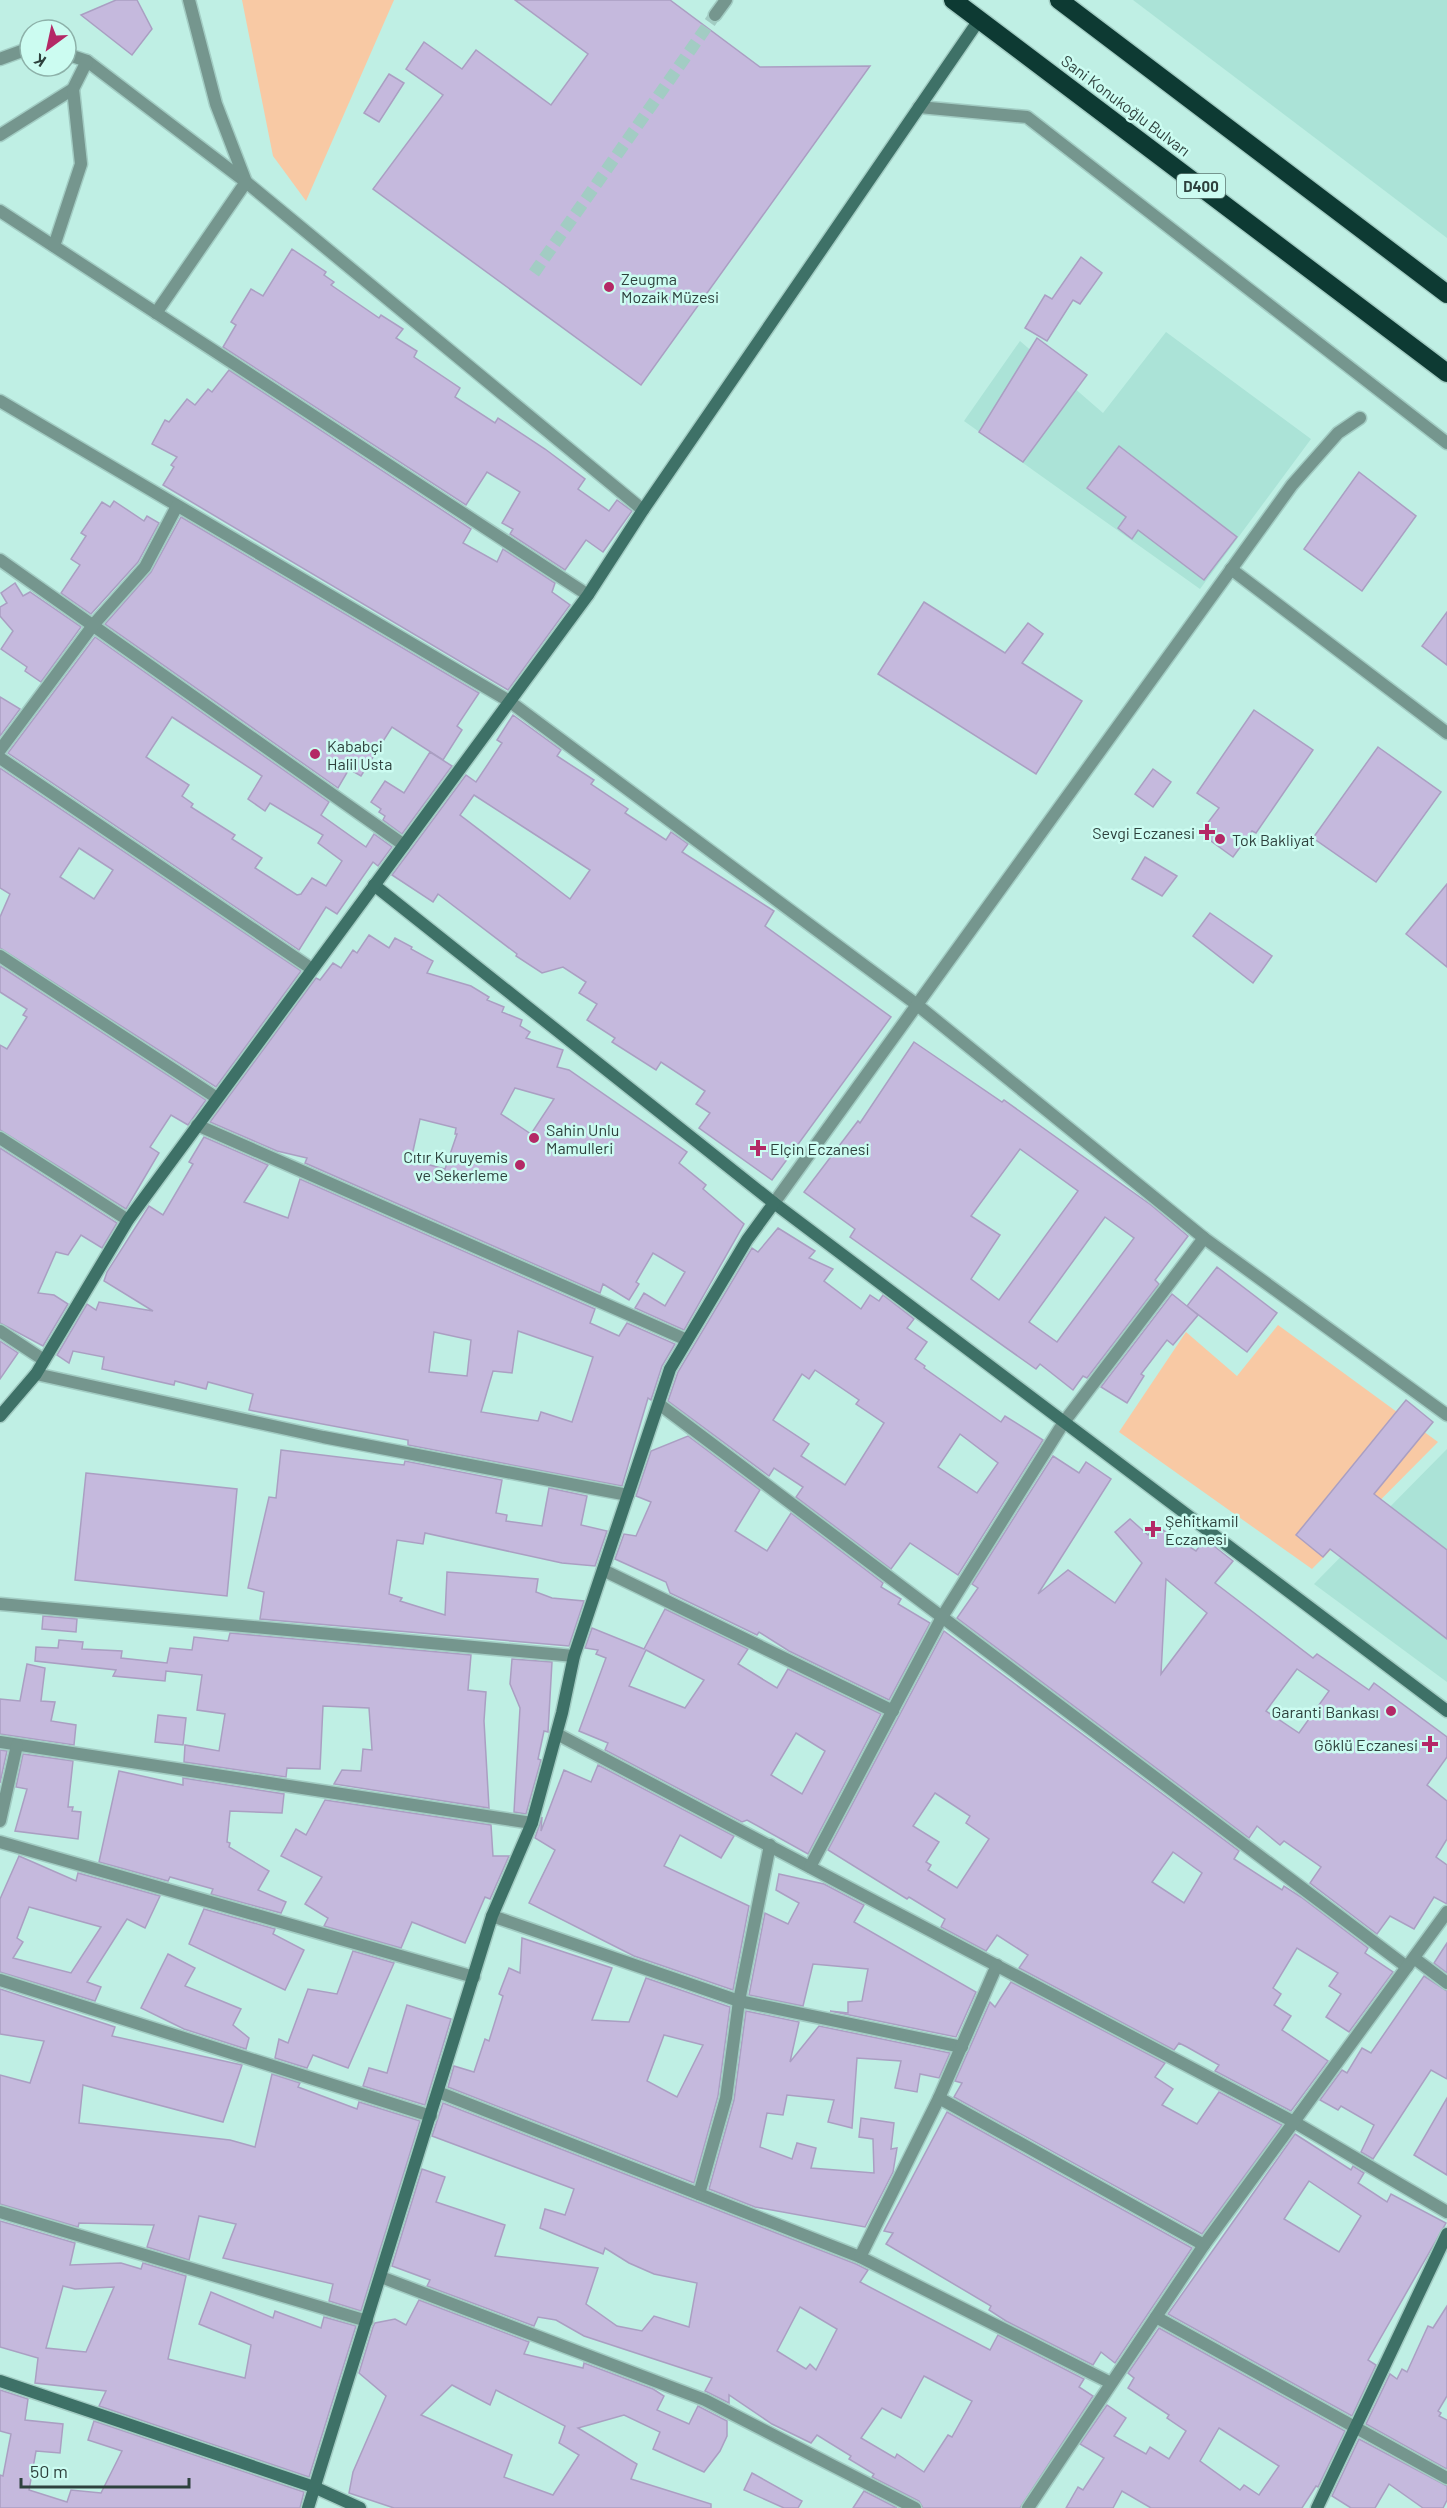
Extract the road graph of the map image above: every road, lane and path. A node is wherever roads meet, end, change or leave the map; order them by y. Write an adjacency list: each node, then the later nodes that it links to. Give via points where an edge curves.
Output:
1 (189, 0): 14 (street, via 216,104)
2 (726, 0): 5 (street)
3 (953, 0): 6 (highway, Sani Konukoğlu Bulvarı / D400)
4 (1059, 0): 17 (highway)
5 (715, 15)
6 (979, 20): 12 (street); 19 (highway, Sani Konukoğlu Bulvarı / D400)
7 (18, 52): 9 (street)
8 (78, 58): 10 (street)
9 (0, 59)
10 (87, 61): 11 (street); 14 (street)
11 (73, 89): 13 (street); 16 (street, via 81,164)
12 (919, 107): 22 (street, via 1027,117); 24 (street)
13 (0, 135)
14 (246, 182): 18 (street); 24 (street)
15 (0, 211): 16 (street)
16 (54, 246): 18 (street)
17 (1447, 294)
18 (156, 313): 27 (street)
19 (1447, 373)
20 (0, 401): 23 (street)
21 (1360, 418): 26 (street, via 1338,433 1292,485)
22 (1447, 443)
23 (177, 506): 28 (street, via 145,567); 29 (street)
24 (642, 510): 27 (street)
25 (0, 560): 28 (street)
26 (1231, 569): 30 (street); 37 (street)
27 (588, 595): 29 (street)
28 (94, 624): 31 (street); 33 (street)
29 (509, 701): 33 (street); 37 (street)
30 (1447, 733)
31 (0, 750)
32 (0, 758): 36 (street)
33 (404, 845): 34 (street)
34 (374, 885): 36 (street); 41 (street)
35 (0, 956): 38 (street)
36 (312, 969): 38 (street)
37 (916, 1004): 41 (street); 43 (street)
38 (217, 1098): 39 (street)
39 (197, 1125): 42 (street); 45 (street)
40 (0, 1138): 42 (street)
41 (774, 1203): 45 (street); 51 (street)
42 (128, 1220): 46 (street)
43 (1204, 1238): 49 (street); 51 (street)
44 (0, 1331): 46 (street)
45 (687, 1340): 48 (street, via 670,1369)
46 (44, 1360): 47 (street)
47 (36, 1374): 50 (street); 52 (street, via 323,1437)
48 (659, 1404): 52 (street); 55 (street)
49 (1447, 1415)
50 (0, 1416)
51 (1064, 1422): 55 (street); 58 (street)
52 (628, 1495): 53 (street)
53 (603, 1570): 56 (street); 57 (street)
54 (0, 1604): 56 (street)
55 (942, 1617): 57 (street); 69 (street)
56 (574, 1656): 59 (street)
57 (892, 1711): 66 (street)
58 (1447, 1712)
59 (557, 1734): 63 (street); 65 (street)
60 (0, 1742): 61 (street)
61 (17, 1745): 62 (street); 63 (street)
62 (0, 1821)
63 (532, 1823): 68 (street)
64 (0, 1842): 71 (street)
65 (770, 1845): 66 (street); 74 (street)
66 (810, 1867): 70 (street)
67 (1447, 1912): 69 (street)
68 (492, 1916): 71 (street); 74 (street)
69 (1410, 1962): 73 (street); 79 (street)
70 (997, 1965): 75 (street); 79 (street)
71 (474, 1977): 76 (street)
72 (0, 1980): 78 (street)
73 (1447, 1983)
74 (739, 2001): 75 (street); 80 (street, via 726,2098)
75 (962, 2047): 77 (street)
76 (438, 2092): 78 (street); 80 (street)
77 (939, 2098): 84 (street); 85 (street)
78 (431, 2116): 86 (street)
79 (1294, 2122): 82 (street); 84 (street)
80 (699, 2194): 85 (street)
81 (0, 2212): 88 (street)
82 (1447, 2212)
83 (1446, 2238): 91 (street)
84 (1204, 2245): 87 (street)
85 (860, 2257): 90 (street)
86 (381, 2277): 88 (street); 96 (street, via 705,2400)
87 (1156, 2318): 90 (street); 91 (street)
88 (367, 2321): 93 (street)
89 (0, 2381): 93 (street)
90 (1111, 2384): 97 (street)
91 (1354, 2429): 92 (street); 98 (street)
92 (1447, 2478)
93 (314, 2487): 94 (street); 95 (street)
94 (308, 2508)
95 (360, 2508)
96 (915, 2508)
97 (1029, 2508)
98 (1317, 2508)

